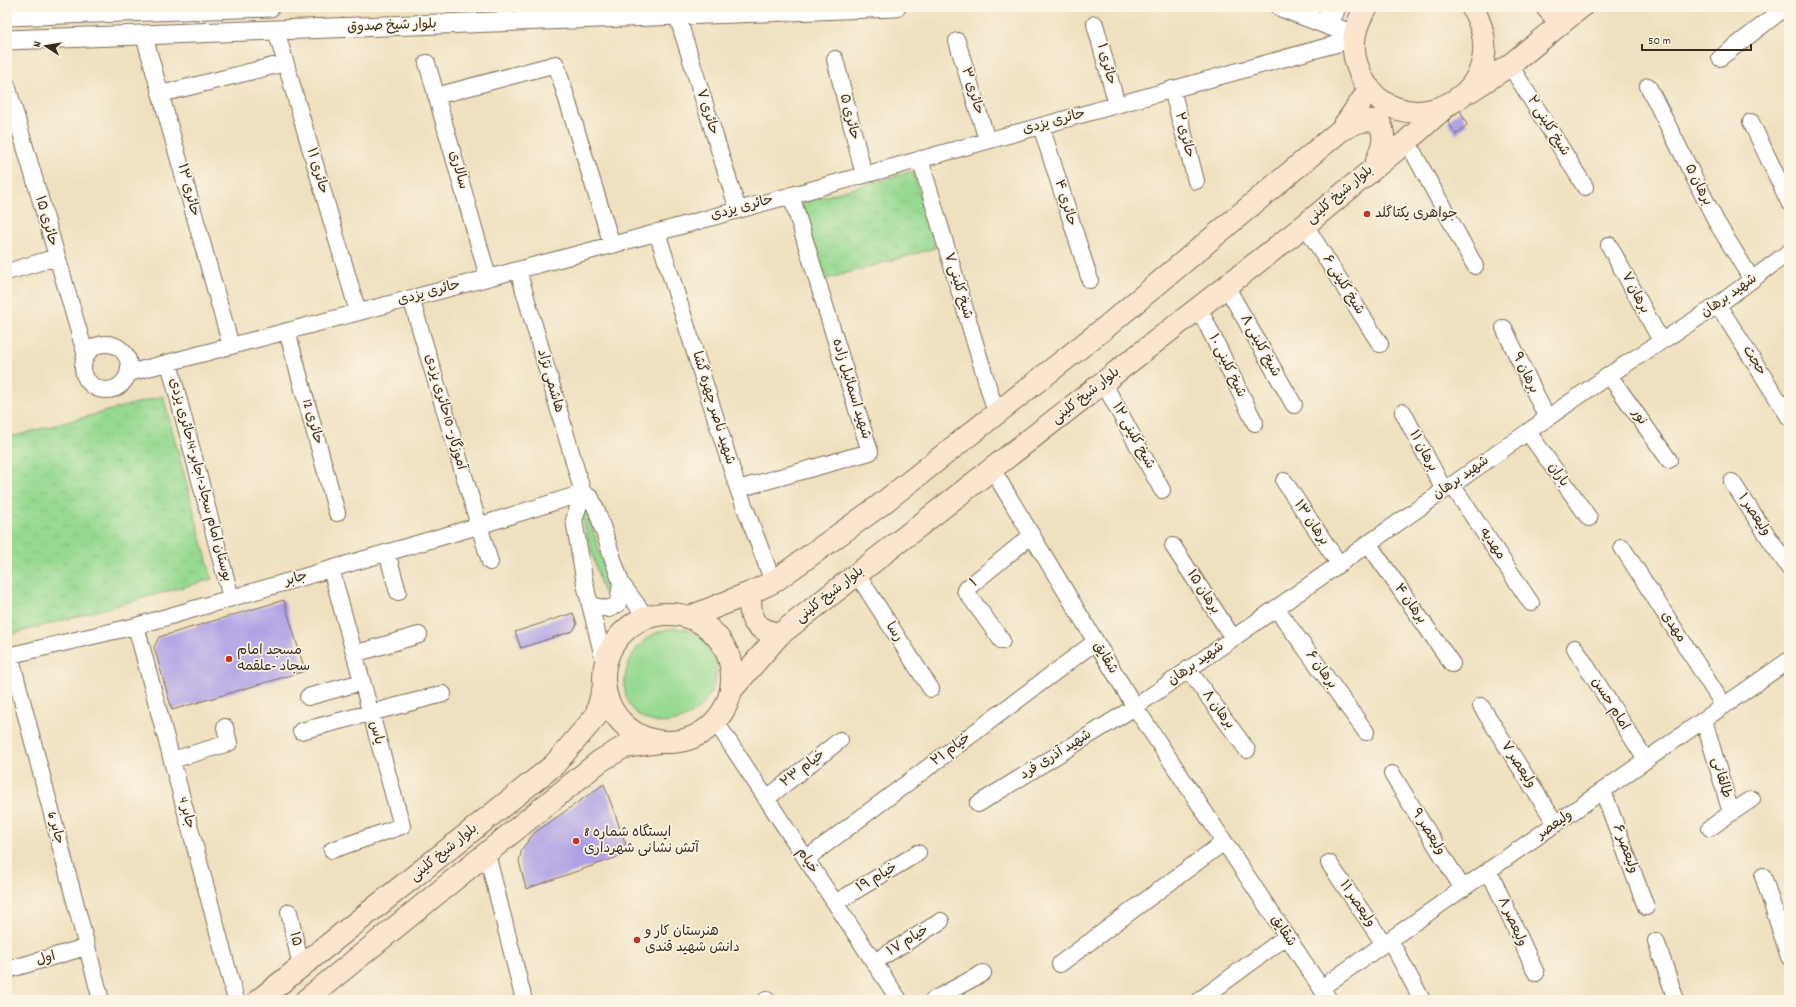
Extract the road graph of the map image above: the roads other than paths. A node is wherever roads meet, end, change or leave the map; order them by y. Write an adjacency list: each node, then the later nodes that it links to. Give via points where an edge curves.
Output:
1 (270, 7): 10 (street)
2 (896, 7): 13 (street, بلوار شیخ صدوق)
3 (1281, 7): 15 (street)
4 (1336, 7): 15 (street, via 1334,13)
5 (1367, 7): 20 (main road, via 1361,14)
6 (1472, 7): 34 (main road, via 1480,21 1485,41 1483,62 1475,81)
7 (1547, 7): 16 (main road)
8 (1581, 7): 16 (main road, بلوار شیخ کلینی)
9 (1786, 7): 23 (street)
10 (152, 9): 11 (street)
11 (127, 10): 12 (street)
12 (56, 11): 14 (street)
13 (677, 15): 18 (street, بلوار شیخ صدوق); 48 (street, حائری ۷)
14 (7, 16)
15 (1320, 22): 20 (street)
16 (1561, 23): 27 (main road, بلوار شیخ کلینی)
17 (1095, 24): 35 (street, حائری ۱)
18 (276, 30): 19 (street, بلوار شیخ صدوق); 25 (street, حائری ۱۱)
19 (144, 35): 21 (street, بلوار شیخ صدوق); 32 (street, حائری ۱۳)
20 (1354, 37): 30 (street, حائری یزدی); 31 (main road, via 1354,57 1360,74)
21 (7, 40)
22 (957, 41): 39 (street, حائری ۳)
23 (1720, 58)
24 (835, 59): 43 (street, حائری ۵)
25 (285, 63): 32 (street); 65 (street, حائری ۱۱)
26 (427, 63): 33 (street, سالاری)
27 (1510, 64): 34 (main road, بلوار شیخ کلینی); 45 (street, شیخ کلینی ۲)
28 (7, 85): 54 (street, حائری ۱۵)
29 (1648, 86): 60 (street, برهان ۵, via 1717,223)
30 (1172, 89): 35 (street, حائری یزدی); 44 (street, حائری ۲)
31 (1370, 90): 34 (main road, via 1385,103 1404,110 1425,112); 38 (main road)
32 (161, 94): 70 (street, حائری ۱۳)
33 (436, 96): 51 (street, via 556,64); 58 (street, سالاری)
34 (1453, 102): 40 (main road, بلوار شیخ کلینی)
35 (1117, 105): 37 (street, حائری یزدی)
36 (1751, 122): 47 (street)
37 (1041, 126): 39 (street, حائری یزدی); 59 (street, حائری ۴)
38 (1341, 130): 42 (main road, via 1359,121 1379,122 1384,131 1383,144); 78 (main road, via 1106,326)
39 (987, 140): 41 (street, حائری یزدی)
40 (1407, 141): 42 (main road, بلوار شیخ کلینی); 55 (street)
41 (920, 159): 43 (street, حائری یزدی); 78 (street, شیخ کلینی ۷)
42 (1375, 166): 49 (main road, بلوار شیخ کلینی)
43 (864, 175): 46 (street, حائری یزدی)
44 (1196, 181)
45 (1585, 187)
46 (791, 195): 48 (street, حائری یزدی); 88 (street, شهید اسمائیل زاده, via 870,452)
47 (1789, 202)
48 (738, 210): 50 (street, حائری یزدی)
49 (1305, 225): 61 (main road, بلوار شیخ کلینی); 69 (street, شیخ کلینی ۶)
50 (657, 232): 51 (street, حائری یزدی); 88 (street, شهید ناصر چهره گشا)
51 (612, 245): 56 (street, حائری یزدی)
52 (1609, 245): 68 (street, برهان ۷)
53 (1789, 252): 60 (street, شهید برهان)
54 (57, 257): 57 (street); 71 (street, حائری ۱۵)
55 (1475, 266)
56 (518, 270): 58 (street, حائری یزدی); 90 (street, هاشمی نژاد)
57 (7, 272)
58 (488, 277): 62 (street, حائری یزدی)
59 (1090, 280)
60 (1752, 280): 63 (street, شهید برهان)
61 (1226, 286): 64 (main road, بلوار شیخ کلینی); 76 (street, شیخ کلینی ۸)
62 (411, 298): 65 (street, حائری یزدی); 93 (street, آموزگار- 10حائری یزدی)
63 (1718, 305): 68 (street, شهید برهان); 79 (street, حجت)
64 (1199, 308): 75 (main road, بلوار شیخ کلینی); 81 (street, شیخ کلینی ۱۰)
65 (358, 312): 67 (street, حائری یزدی)
66 (1504, 328): 80 (street, برهان ۹)
67 (287, 331): 70 (street, حائری یزدی); 91 (street, حائری 12)
68 (1661, 341): 74 (street, شهید برهان)
69 (1380, 344)
70 (231, 346): 72 (street, حائری یزدی)
71 (86, 356): 73 (street, via 90,350 104,343 118,346 124,351 130,365); 73 (street, via 86,378 98,388 113,389 125,380)
72 (169, 363): 73 (street, حائری یزدی); 108 (street, بوستان امام سجاد-1جابر-14حائری یزدی)
73 (129, 373)
74 (1609, 375): 80 (street, شهید برهان); 83 (street, نور)
75 (1103, 382): 84 (main road, بلوار شیخ کلینی); 89 (street, شیخ کلینی ۱۲)
76 (1294, 405)
77 (1403, 412): 87 (street, برهان ۱۱)
78 (996, 413): 104 (main road, via 879,506)
79 (1789, 417)
80 (1547, 418): 82 (street, شهید برهان)
81 (1255, 423)
82 (1528, 432): 87 (street, شهید برهان); 92 (street, باران)
83 (1669, 460)
84 (992, 469): 94 (street, شقایق); 103 (main road, بلوار شیخ کلینی)
85 (1284, 481): 100 (street, برهان ۱۳)
86 (1732, 482): 101 (street, ولیعصر ۱)
87 (1448, 488): 95 (street, شهید برهان); 109 (street, مهدیه)
88 (738, 489): 104 (street, شهید ناصر چهره گشا)
89 (1162, 490)
90 (583, 493): 93 (street, جابر); 105 (street, via 591,498 597,511); 110 (street, via 574,520)
91 (337, 513)
92 (1589, 518)
93 (478, 526): 98 (street, جابر); 99 (street, آموزگار- 10حائری یزدی)
94 (1032, 535): 118 (street, ۱, via 965,590); 119 (street, شقایق)
95 (1368, 543): 100 (street, شهید برهان); 124 (street, برهان ۴)
96 (1173, 546): 117 (street, برهان ۱۵)
97 (1622, 548): 134 (street, مهدی)
98 (387, 553): 102 (street, جابر); 106 (street)
99 (490, 562)
100 (1339, 564): 111 (street, شهید برهان)
101 (1789, 568)
102 (331, 569): 108 (street, جابر); 121 (street, یاس)
103 (857, 574): 116 (main road, بلوار شیخ کلینی); 130 (street, رسا)
104 (773, 582): 107 (main road)
105 (621, 583): 110 (street, via 618,604 609,609); 112 (street)
106 (398, 592)
107 (750, 593): 113 (main road); 116 (main road, via 750,614 759,628)
108 (231, 598): 114 (street, جابر)
109 (1531, 603)
110 (590, 605): 125 (street)
111 (1276, 608): 117 (street, شهید برهان); 141 (street, برهان ۶)
112 (646, 617): 113 (main road, via 668,613); 125 (main road, via 622,633 613,644)
113 (690, 617): 129 (main road, via 710,629 725,647 732,670)
114 (136, 626): 122 (street, جابر); 145 (street, جابر 4)
115 (419, 635): 121 (street)
116 (779, 635): 129 (main road, بلوار شیخ کلینی)
117 (1233, 638): 126 (street, شهید برهان)
118 (1002, 641)
119 (1095, 642): 135 (street, شقایق); 160 (street, خیام ۲۱)
120 (1575, 648): 146 (street, امام حسن)
121 (354, 654): 127 (street, یاس)
122 (8, 656): 172 (street, جابر 6)
123 (1789, 660): 134 (street, ولیعصر)
124 (1452, 664)
125 (605, 665): 128 (main road)
126 (1188, 670): 135 (street, شهید برهان); 144 (street, برهان ۸)
127 (362, 682): 132 (street); 136 (street, یاس)
128 (604, 686): 143 (main road, via 610,706 622,724 639,736); 154 (main road, بلوار شیخ کلینی, via 596,716 554,765)
129 (732, 689): 138 (main road, via 726,707)
130 (931, 690)
131 (443, 694): 136 (street)
132 (308, 697)
133 (1481, 706): 153 (street, ولیعصر ۷)
134 (1724, 706): 137 (street, ولیعصر)
135 (1135, 707): 151 (street, شهید آذری فرد); 156 (street, شقایق)
136 (370, 712): 140 (street); 157 (street, یاس, via 402,826)
137 (1704, 720): 146 (street, ولیعصر); 152 (street, طالقانی)
138 (716, 722): 143 (main road, via 699,735 680,742); 149 (street, خیام)
139 (225, 727): 145 (street, via 229,743)
140 (301, 731)
141 (1366, 732)
142 (840, 740): 149 (street, خیام ۲۳)
143 (659, 742): 159 (main road, بلوار شیخ کلینی, via 624,747 600,761)
144 (1248, 750)
145 (172, 760): 182 (street, جابر 4)
146 (1646, 760): 148 (street, ولیعصر)
147 (1392, 774): 164 (street, ولیعصر ۹)
148 (1603, 790): 153 (street, ولیعصر); 166 (street, ولیعصر ۶)
149 (766, 799): 160 (street, خیام)
150 (1752, 799): 152 (street, طالقانی)
151 (978, 804)
152 (1731, 813): 155 (street)
153 (1556, 824): 162 (street, ولیعصر)
154 (474, 828): 159 (main road); 176 (main road, بلوار شیخ کلینی)
155 (1710, 828)
156 (1224, 842): 169 (street, شقایق); 175 (street)
157 (332, 850)
158 (918, 853): 165 (street, خیام ۱۹)
159 (487, 854): 184 (main road, بلوار شیخ کلینی); 185 (street)
160 (806, 859): 165 (street, خیام)
161 (1329, 863): 171 (street, ولیعصر ۱۱)
162 (1489, 871): 164 (street, ولیعصر); 179 (street, ولیعصر ۸)
163 (1763, 876): 173 (street)
164 (1463, 889): 171 (street, ولیعصر)
165 (835, 903): 174 (street, خیام)
166 (1646, 907)
167 (289, 912): 176 (street, ۱۵)
168 (941, 921): 174 (street, خیام ۱۷)
169 (1287, 936): 180 (street, شقایق); 188 (street)
170 (1656, 941): 190 (street)
171 (1387, 942): 180 (street, ولیعصر); 189 (street, ولیعصر ۱۱)
172 (86, 947): 177 (street, اول); 181 (street, جابر 6)
173 (1789, 957)
174 (874, 962): 186 (street, خیام)
175 (1060, 964)
176 (301, 967): 183 (main road, بلوار شیخ کلینی)
177 (7, 970)
178 (983, 973): 187 (street)
179 (1536, 973)
180 (1325, 994)
181 (101, 1000)
182 (236, 1000)
183 (259, 1000)
184 (306, 1000)
185 (524, 1000)
186 (899, 1000)
187 (933, 1000)
188 (1200, 1000)
189 (1422, 1000)
190 (1676, 1000)

